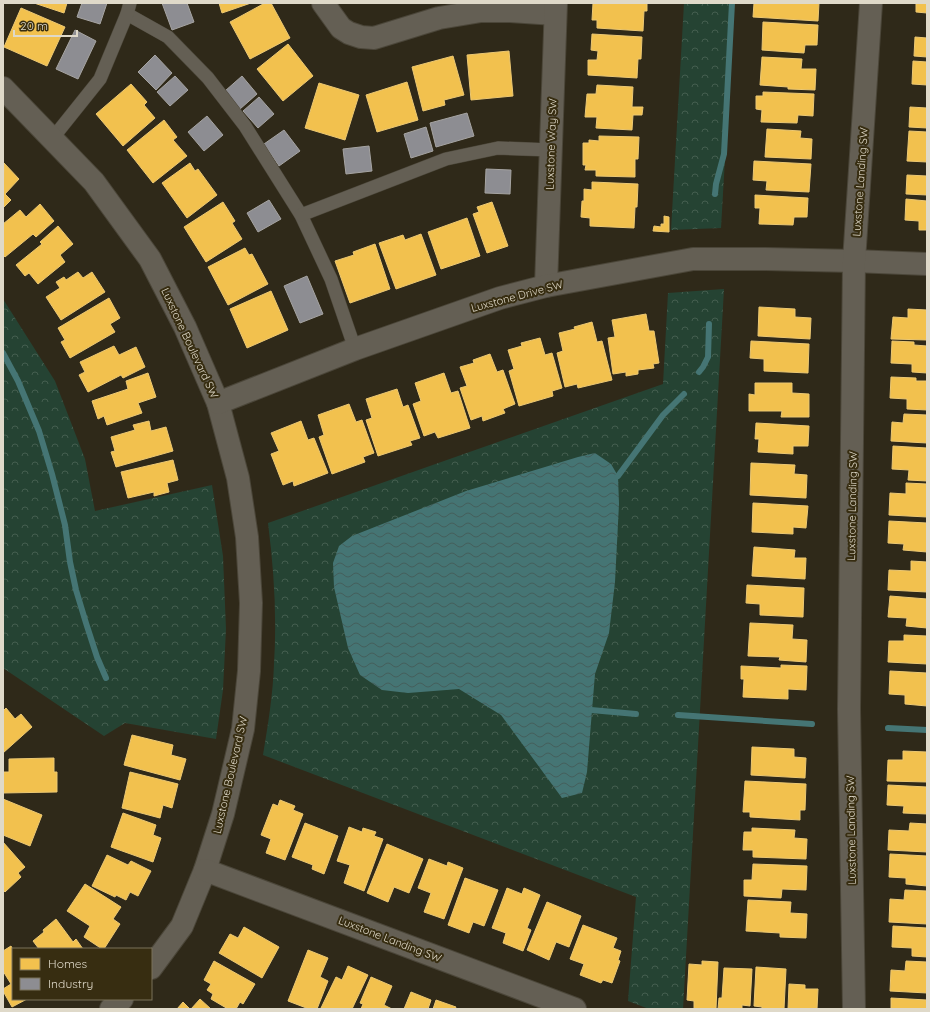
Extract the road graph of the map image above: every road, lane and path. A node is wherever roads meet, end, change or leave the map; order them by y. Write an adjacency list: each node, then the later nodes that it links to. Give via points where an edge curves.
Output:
1 (323, 3): 3 (street, via 341,28 361,37 374,38 438,18 481,11)
2 (871, 3): 9 (street, Luxstone Landing SW)
3 (556, 8): 7 (street, Luxstone Way SW)
4 (129, 9): 6 (lane, via 100,79); 8 (lane, via 168,37 208,78 245,126)
5 (3, 88): 6 (street, Luxstone Boulevard SW)
6 (52, 139): 13 (street, Luxstone Boulevard SW, via 94,182 150,259 185,327)
7 (551, 150): 8 (lane, via 498,148 446,159); 11 (street, Luxstone Way SW)
8 (301, 215): 12 (lane, via 331,279)
9 (854, 261): 10 (street, Luxstone Drive SW); 11 (street, Luxstone Drive SW, via 693,259); 19 (street, Luxstone Landing SW, via 849,709)
10 (927, 264)
11 (546, 286): 12 (street, Luxstone Drive SW, via 500,298)
12 (354, 349): 13 (street, Luxstone Drive SW)
13 (218, 403): 14 (street, Luxstone Boulevard SW, via 238,478 247,537 251,604 249,671 243,729 223,814)
14 (205, 870): 15 (street, Luxstone Boulevard SW, via 182,926); 18 (street, Luxstone Landing SW)
15 (152, 967)
16 (121, 1000): 17 (street)
17 (111, 1009)
18 (575, 1009)
19 (854, 1009)

